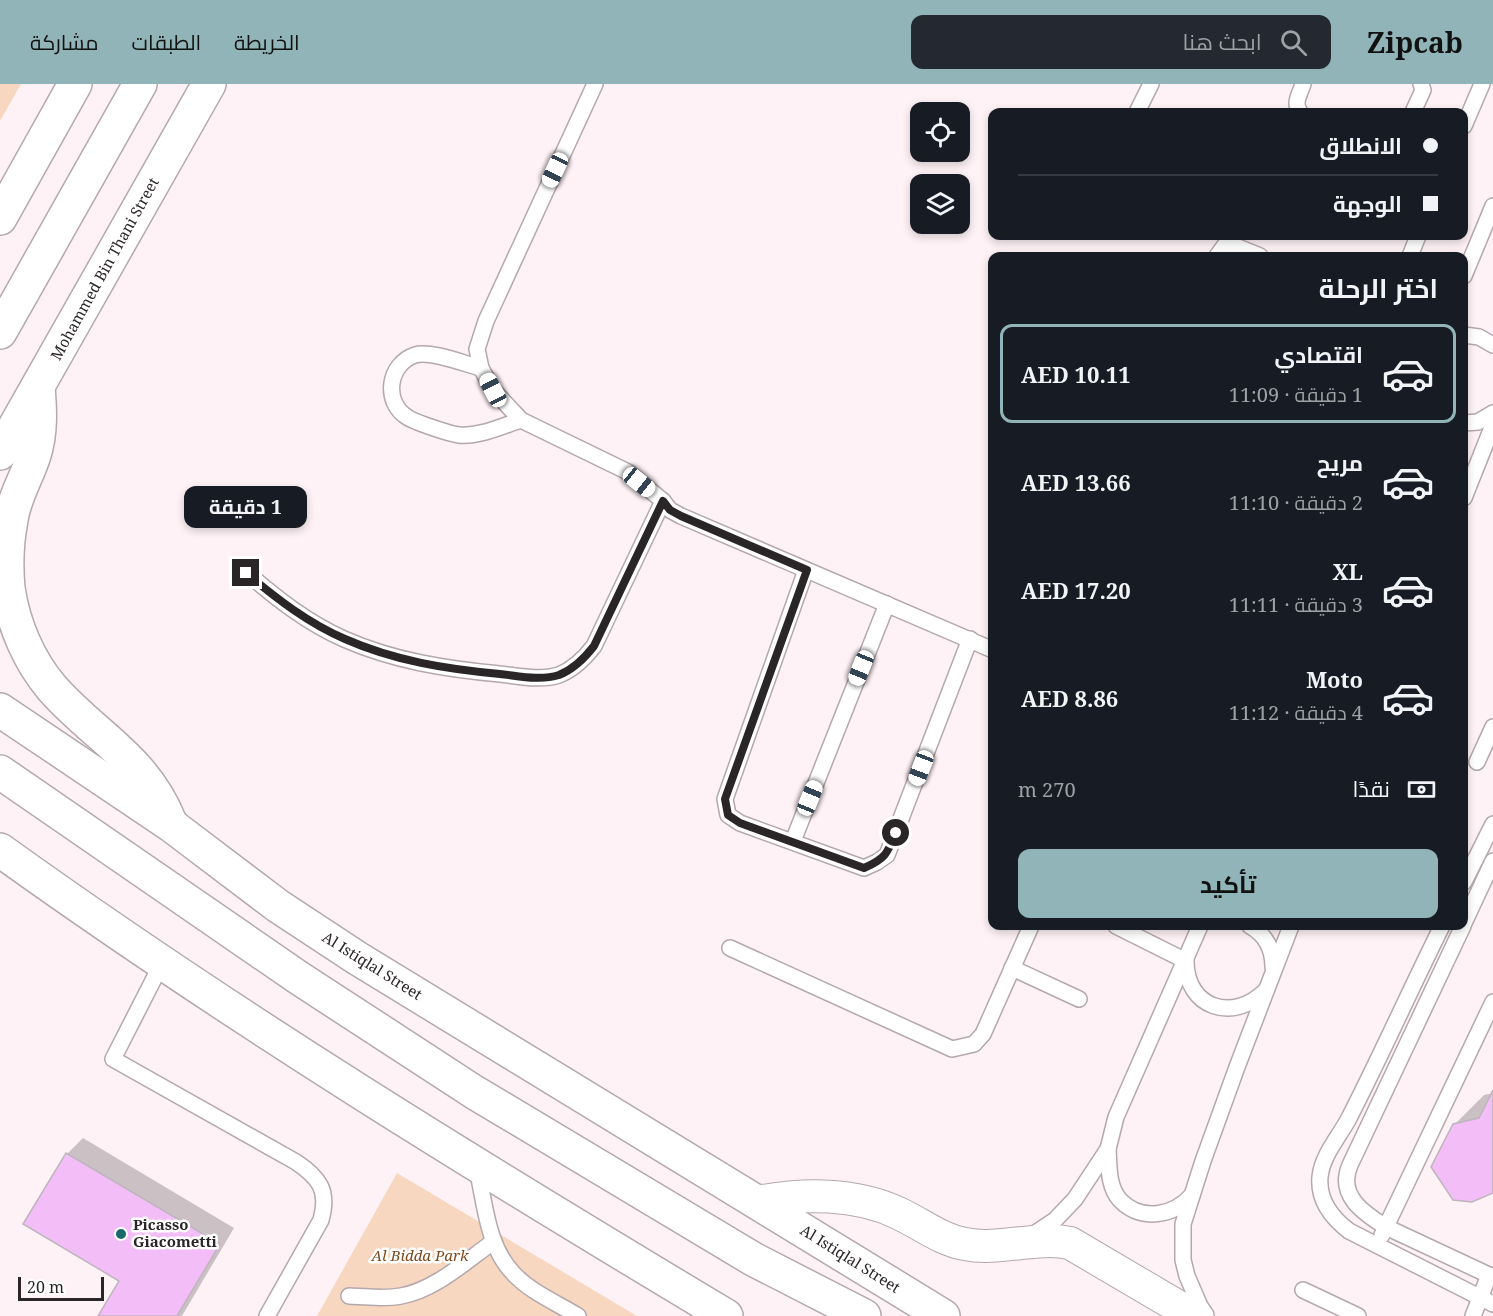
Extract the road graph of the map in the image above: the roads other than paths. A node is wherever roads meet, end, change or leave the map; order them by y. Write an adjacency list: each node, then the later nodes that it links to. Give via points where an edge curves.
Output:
1 (75, 84): 13 (main road)
2 (140, 84): 20 (main road)
3 (209, 84): 24 (main road, Mohammed Bin Thani Street)
4 (595, 84): 23 (lane, via 486,321 477,349)
5 (1151, 84): 9 (lane)
6 (1303, 84): 10 (lane)
7 (1421, 84): 11 (lane, via 1423,90)
8 (1482, 84): 12 (lane)
9 (1139, 108)
10 (1297, 108)
11 (1415, 108)
12 (1468, 117)
13 (36, 153): 14 (main road); 16 (main road)
14 (0, 189)
15 (1493, 206): 19 (lane)
16 (0, 218)
17 (1220, 252): 18 (lane, via 1225,245)
18 (1250, 252)
19 (1468, 266)
20 (0, 333)
21 (1468, 336): 22 (lane)
22 (1493, 345)
23 (482, 368): 26 (lane, via 493,390); 26 (lane, via 426,354 414,355 394,373 390,383 392,395 407,418 457,435 471,435)
24 (38, 387): 29 (main road, Mohammed Bin Thani Street); 42 (main road, via 39,432 11,519 8,590 16,622 38,669 52,688 148,781)
25 (1493, 413): 27 (lane)
26 (521, 420): 31 (lane, via 628,472)
27 (1468, 423)
28 (1493, 425): 30 (lane)
29 (0, 453)
30 (1468, 488)
31 (663, 501): 32 (lane, via 681,516); 33 (lane, via 594,646 570,670 544,678 453,669 380,653 309,620)
32 (807, 570): 34 (lane); 43 (lane, via 725,799 728,815 740,823)
33 (246, 573)
34 (887, 604): 35 (lane); 43 (lane)
35 (970, 639): 36 (lane); 43 (lane, via 887,855 864,868)
36 (988, 648)
37 (0, 710): 42 (main road, Al Istiqlal Street)
38 (1493, 727): 39 (lane)
39 (1477, 762)
40 (0, 772): 81 (main road, via 289,972 474,1092 753,1259)
41 (1493, 824): 47 (lane)
42 (171, 825): 69 (main road, Al Istiqlal Street, via 278,906 357,958)
43 (793, 841)
44 (0, 850): 46 (main road)
45 (1493, 861): 48 (lane)
46 (14, 870): 57 (main road)
47 (1468, 874)
48 (1468, 914)
49 (1029, 930): 59 (lane)
50 (1124, 930): 58 (lane)
51 (1255, 930): 60 (lane, via 1267,941)
52 (1289, 930): 60 (lane)
53 (1440, 930): 64 (lane)
54 (1460, 930): 65 (lane)
55 (1198, 931): 58 (lane)
56 (730, 948): 59 (lane, via 952,1049 974,1044 983,1034)
57 (163, 961): 67 (main road); 78 (lane, via 113,1059 296,1162 318,1180 324,1193 321,1220)
58 (1186, 961): 61 (lane, via 1189,983 1204,1001 1214,1006 1236,1008); 66 (lane, via 1116,1117)
59 (1012, 968): 62 (lane)
60 (1273, 970): 61 (lane)
61 (1265, 991): 68 (lane)
62 (1079, 999)
63 (1493, 1002): 70 (lane)
64 (1348, 1120): 65 (lane); 73 (lane, via 1324,1161 1322,1195 1339,1224)
65 (1365, 1131): 70 (lane, via 1346,1173 1347,1190 1362,1211)
66 (1108, 1149): 68 (lane, via 1113,1187 1120,1199 1139,1212 1151,1214 1174,1209); 72 (lane, via 1067,1208 1040,1232)
67 (477, 1166): 71 (lane); 80 (main road)
68 (1194, 1192): 84 (lane, via 1183,1224 1183,1260 1191,1288)
69 (758, 1202): 72 (street, via 816,1196 858,1201 896,1212 962,1244 993,1246); 82 (main road, Al Istiqlal Street)
70 (1386, 1227): 73 (lane); 74 (lane)
71 (494, 1242): 76 (lane, via 418,1291 388,1298); 79 (lane, via 501,1258 525,1284)
72 (1021, 1242): 83 (street, via 1070,1243)
73 (1377, 1246): 77 (lane)
74 (1491, 1276): 77 (lane)
75 (1304, 1290): 85 (lane)
76 (350, 1296)
77 (1487, 1301): 86 (lane)
78 (267, 1316)
79 (578, 1316)
80 (726, 1316)
81 (864, 1316)
82 (943, 1316)
83 (1194, 1316)
84 (1207, 1316)
85 (1358, 1316)
86 (1473, 1316)

